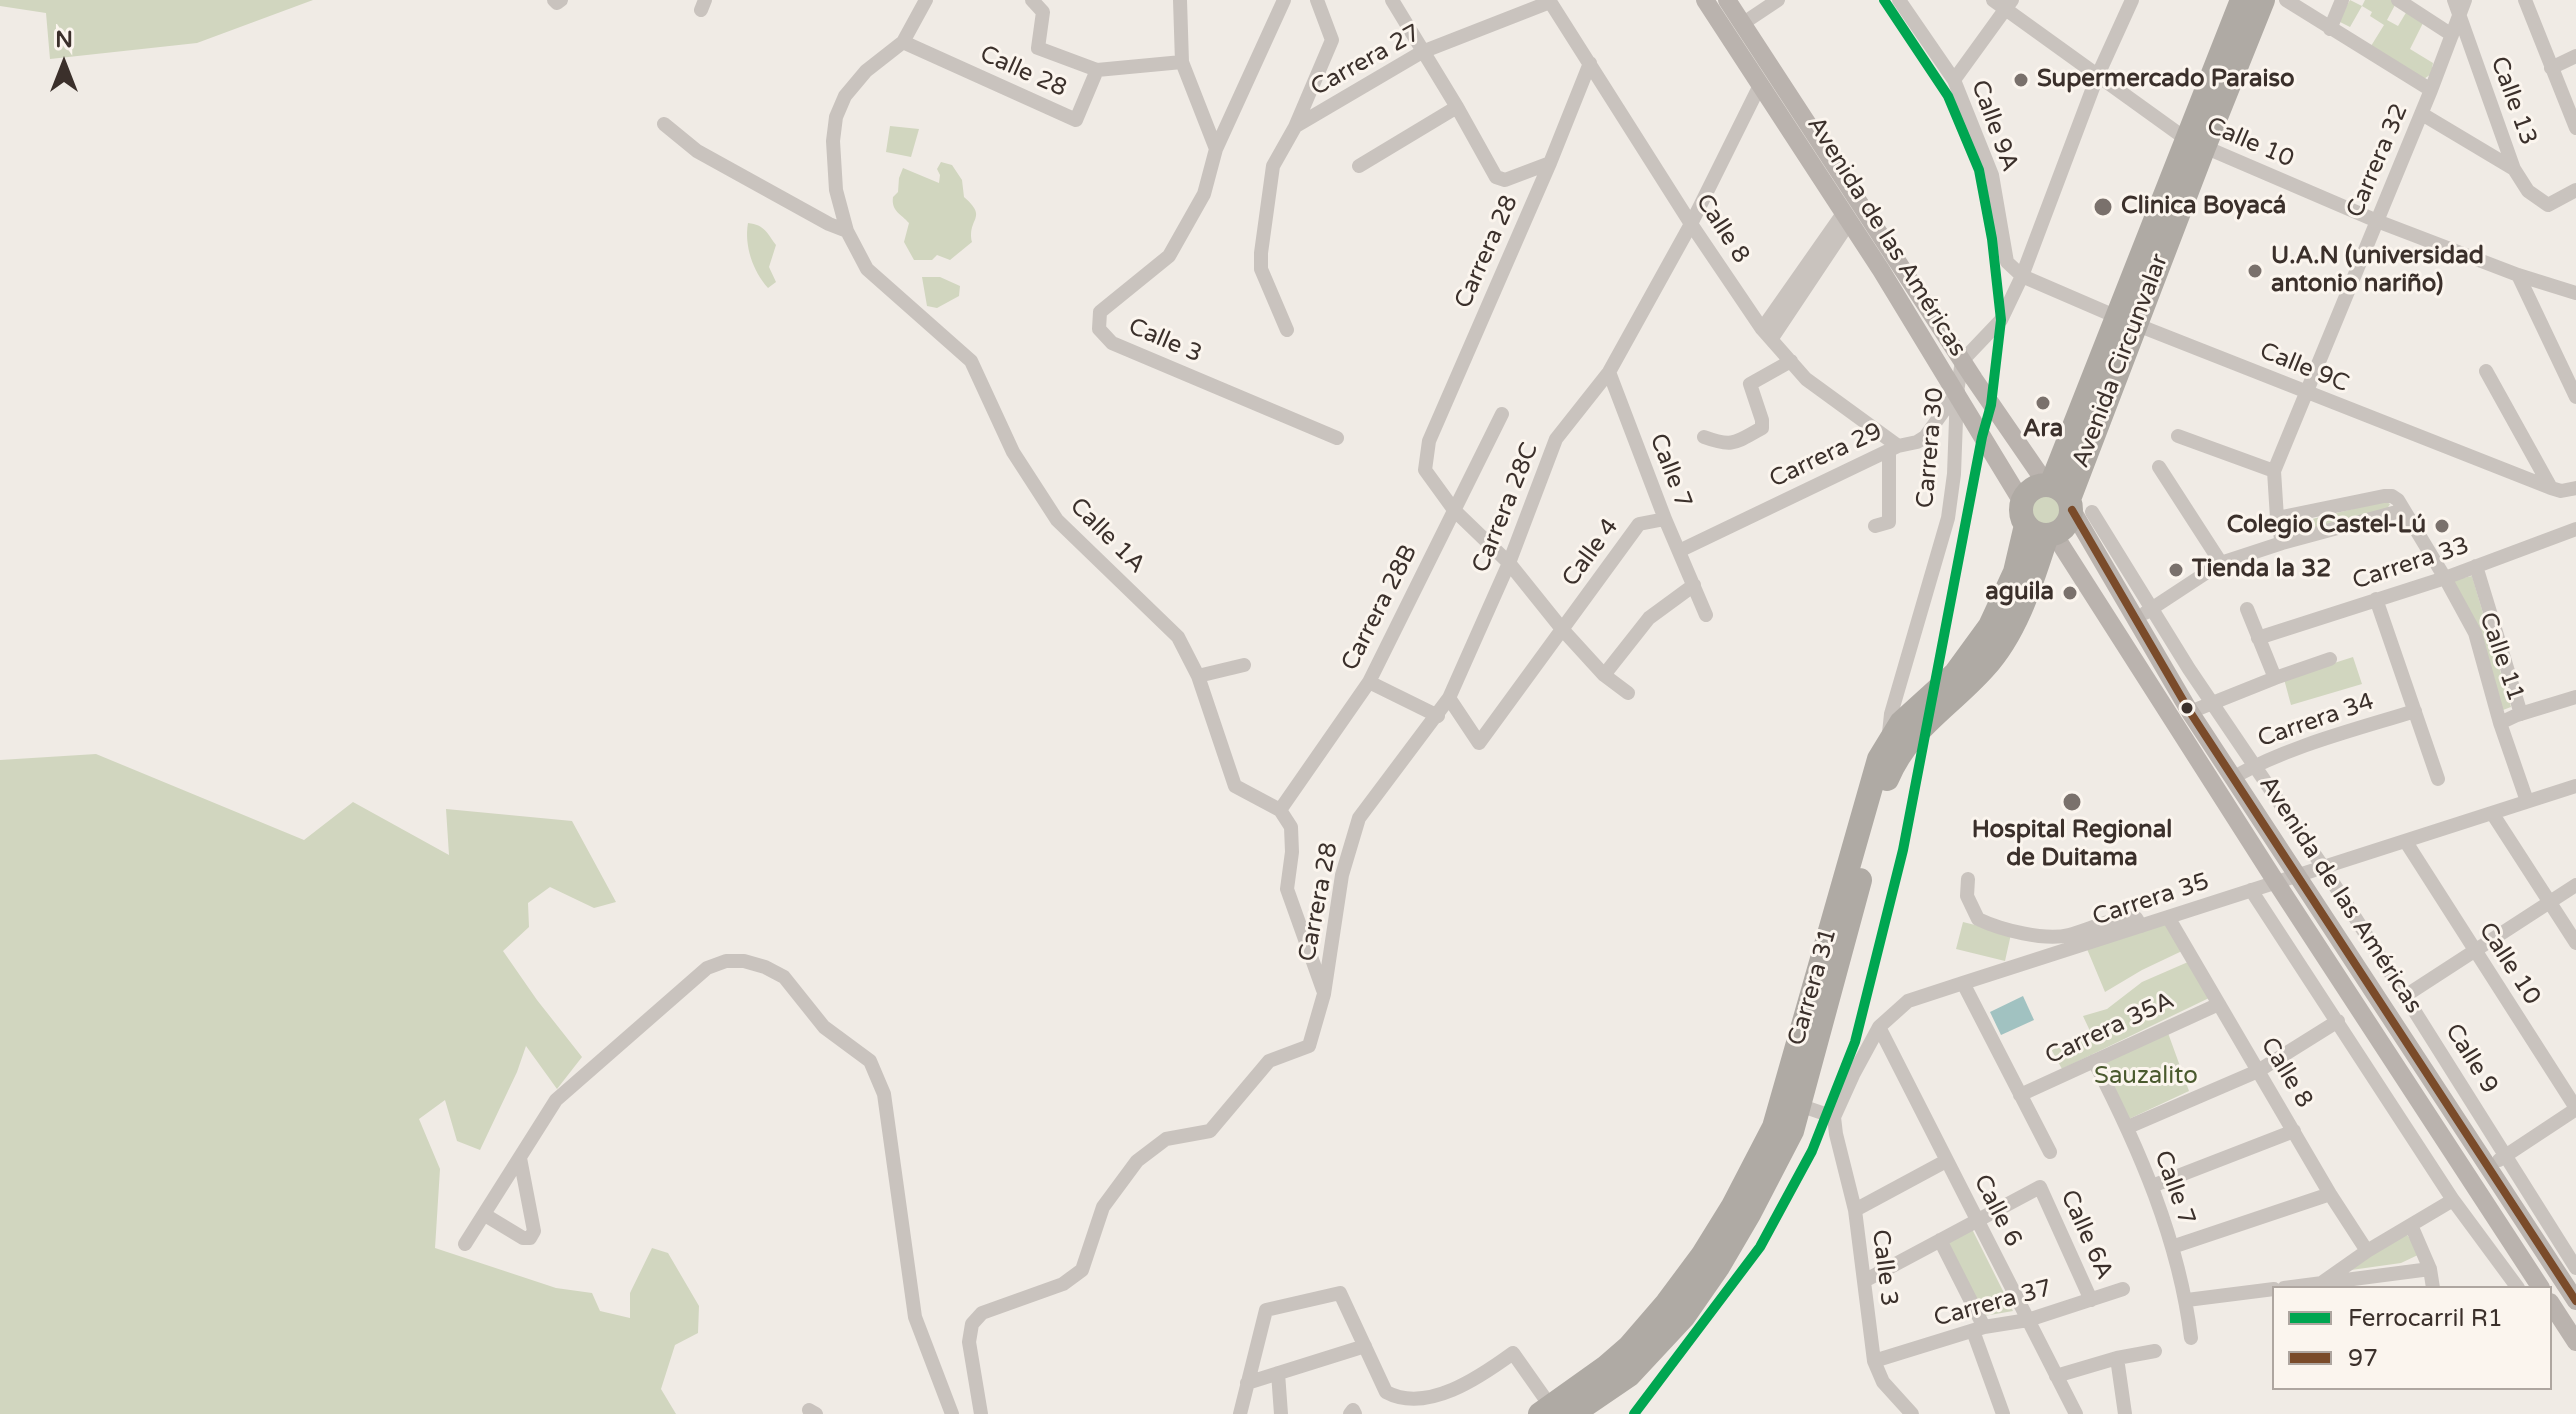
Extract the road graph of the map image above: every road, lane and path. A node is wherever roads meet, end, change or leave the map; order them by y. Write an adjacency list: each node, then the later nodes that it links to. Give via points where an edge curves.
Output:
1 (926, 0): 26 (street)
2 (1032, 0): 32 (street, via 1043,12 1038,48)
3 (1180, 0): 29 (street)
4 (1284, 0): 44 (street, Calle 3)
5 (1317, 0): 41 (street, Carrera 27, via 1332,40)
6 (1392, 0): 27 (street)
7 (1705, 0): 35 (main road, Avenida de las Américas)
8 (1727, 0): 23 (main road, Avenida de las Américas)
9 (1778, 0): 23 (street)
10 (1899, 0): 34 (street, Calle 9A)
11 (2132, 0): 33 (street, Carrera 30)
12 (2242, 0): 43 (highway, Avenida Circunvalar)
13 (2263, 0): 43 (highway, Avenida Circunvalar)
14 (2286, 0): 24 (street)
15 (2342, 0): 24 (street)
16 (2398, 0): 25 (street)
17 (2454, 0): 22 (street, Calle 13)
18 (2465, 0): 22 (street, Carrera 32)
19 (2525, 0): 31 (street)
20 (1549, 1): 27 (street, Carrera 27); 30 (street, Calle 8)
21 (2003, 3): 33 (street, Calle 10); 34 (street)
22 (2460, 17): 25 (street, Carrera 32); 47 (street, Calle 13)
23 (1742, 24): 37 (main road, Avenida de las Américas)
24 (2330, 29): 36 (street)
25 (2452, 35): 36 (street, Carrera 32)
26 (903, 42): 32 (street, Calle 28, via 1076,120); 52 (street, Calle 1A, via 866,71 836,117 836,190)
27 (1422, 52): 38 (street); 41 (street, Carrera 27)
28 (2576, 56): 31 (street)
29 (1182, 62): 32 (street); 44 (street)
30 (1590, 63): 45 (street, Carrera 28); 51 (street, Calle 8)
31 (2551, 68): 42 (street)
32 (1097, 70)
33 (2097, 77): 43 (street, Calle 10); 54 (street, Carrera 30)
34 (1954, 80): 54 (street, Calle 9A, via 1992,175 2007,262)
35 (1760, 85): 37 (main road, Avenida de las Américas); 51 (street, Carrera 28C)
36 (2431, 90): 39 (street, Carrera 32)
37 (1781, 100): 49 (main road, Avenida de las Américas)
38 (1460, 112): 45 (street, via 1496,177 1505,180); 46 (street)
39 (2422, 114): 47 (street); 50 (street, Carrera 32)
40 (664, 124): 52 (street, via 708,157)
41 (1295, 127): 57 (street, Carrera 27, via 1273,166 1261,253 1261,269)
42 (2576, 128)
43 (2195, 143): 50 (street, Calle 10); 56 (highway, Avenida Circunvalar)
44 (1216, 149): 70 (street, Calle 3, via 1204,194 1169,256 1100,312 1099,329 1112,343)
45 (1550, 163): 77 (street, Carrera 28, via 1429,441 1425,470)
46 (1359, 166)
47 (2514, 169): 48 (street, Calle 13, via 2528,191 2548,205)
48 (2576, 190)
49 (1847, 209): 58 (street); 60 (main road, Avenida de las Américas); 64 (main road, Avenida de las Américas)
50 (2377, 221): 53 (street, Calle 10); 65 (street, Carrera 32)
51 (1691, 224): 58 (street, Calle 8); 62 (street, Carrera 28C)
52 (847, 231): 102 (street, Calle 1A, via 867,269 971,361 1013,452 1057,520 1178,637)
53 (2518, 275): 55 (street); 66 (street)
54 (2022, 276): 56 (street, Calle 9C); 60 (street, Carrera 30, via 2001,320)
55 (2576, 293)
56 (2126, 320): 65 (street, Calle 9C); 76 (highway, Avenida Circunvalar)
57 (1287, 330)
58 (1767, 334): 59 (street, Calle 8)
59 (1791, 361): 69 (street, via 1750,384 1762,428 1735,443); 71 (street, Calle 8)
60 (1962, 361): 63 (main road, Avenida de las Américas); 64 (street, Carrera 30)
61 (2486, 371): 74 (street)
62 (1609, 372): 80 (street, Calle 7); 86 (street, Carrera 28C, via 1556,439)
63 (1974, 379): 64 (street, Carrera 29); 76 (main road, Avenida de las Américas)
64 (1957, 392): 71 (street, Carrera 29, via 1925,437); 81 (main road, Avenida de las Américas); 115 (street, Carrera 30, via 1948,518 1891,714)
65 (2307, 393): 73 (street, Carrera 32); 74 (street, Calle 9C)
66 (2576, 397)
67 (1502, 414): 77 (street, Carrera 28B)
68 (2178, 436): 73 (street)
69 (1704, 437)
70 (1337, 438)
71 (1894, 449): 82 (street, via 1889,522); 85 (street, Carrera 29)
72 (2159, 467): 87 (street)
73 (2274, 471): 79 (street)
74 (2551, 488): 75 (street, Calle 9C)
75 (2574, 489)
76 (2066, 498): 81 (highway, Avenida Circunvalar, via 2067,524); 81 (highway, via 2032,490); 92 (street, Calle 9); 95 (main road, Avenida de las Américas)
77 (1454, 510): 86 (street); 104 (street, Carrera 28B)
78 (2404, 510): 79 (street, Calle 11, via 2392,496); 84 (street); 89 (street, Calle 11)
79 (2277, 518): 84 (street)
80 (1665, 519): 85 (street, Calle 7); 96 (street, Calle 4, via 1639,524)
81 (2037, 524): 115 (highway, Carrera 31, via 1990,626 1955,674); 128 (main road, Avenida de las Américas); 146 (highway, Carrera 31, via 2033,578 2009,635 1986,667 1917,732 1886,782)
82 (1875, 526)
83 (2576, 529): 88 (street, Carrera 33)
84 (2282, 543): 87 (street)
85 (1679, 551): 90 (street, Calle 7)
86 (1509, 563): 96 (street); 108 (street, Carrera 28C)
87 (2221, 563): 92 (street)
88 (2476, 566): 89 (street, Carrera 33); 112 (street)
89 (2445, 578): 91 (street, Carrera 33); 114 (street, Calle 11, via 2475,633)
90 (1694, 585): 94 (street, Calle 7); 101 (street, via 1649,618)
91 (2376, 599): 97 (street, Carrera 33); 110 (street)
92 (2152, 609): 95 (street); 100 (street, Calle 9)
93 (2247, 609): 97 (street)
94 (1706, 615)
95 (2134, 620): 105 (main road, Avenida de las Américas)
96 (1562, 629): 101 (street); 108 (street, via 1479,743)
97 (2258, 638): 103 (street)
98 (2330, 659): 103 (street)
99 (1244, 665): 102 (street)
100 (2189, 669): 105 (street); 109 (street, Calle 9)
101 (1604, 675): 106 (street)
102 (1198, 676): 121 (street, Calle 1A, via 1235,786)
103 (2275, 678): 109 (street)
104 (1369, 682): 113 (street); 121 (street, Carrera 28B)
105 (2171, 683): 111 (main road, Avenida de las Américas)
106 (1628, 693)
107 (2576, 697): 112 (street)
108 (1449, 698): 113 (street, Carrera 28C)
109 (2211, 702): 111 (street); 116 (street, Calle 9)
110 (2415, 711): 116 (street, Carrera 34); 118 (street)
111 (2190, 712): 117 (main road, Avenida de las Américas)
112 (2521, 714): 114 (street)
113 (1438, 716): 123 (street, Carrera 28C)
114 (2500, 723): 120 (street, Calle 11)
115 (1888, 741): 143 (highway, Carrera 31, via 1872,775)
116 (2253, 766): 117 (street, Carrera 34); 125 (street, Calle 9)
117 (2234, 777): 126 (main road, Avenida de las Américas)
118 (2438, 779)
119 (2576, 786): 120 (street, Carrera 35)
120 (2527, 801): 122 (street, Carrera 35)
121 (1280, 810): 137 (street, via 1291,827 1287,889)
122 (2492, 813): 124 (street, Carrera 35); 131 (street)
123 (1359, 818): 137 (street, Carrera 28, via 1342,875)
124 (2406, 842): 125 (street, Carrera 35); 135 (street, Calle 10)
125 (2323, 867): 126 (street, Carrera 35); 138 (street, Calle 9)
126 (2299, 875): 128 (street, Carrera 35); 155 (main road, Avenida de las Américas)
127 (1968, 879): 133 (street, via 1967,896 1978,919 1988,924 2048,937 2124,918 2136,918)
128 (2276, 882): 130 (street, Carrera 35); 174 (main road, Avenida de las Américas)
129 (2576, 885): 131 (street)
130 (2251, 890): 132 (street, Carrera 35); 140 (street)
131 (2550, 902): 134 (street); 135 (street)
132 (2168, 917): 133 (street, Carrera 35); 139 (street, Calle 8)
133 (2141, 926): 136 (street, Carrera 35)
134 (2576, 943)
135 (2475, 951): 138 (street); 147 (street, Calle 10)
136 (1963, 983): 141 (street, Carrera 35, via 1908,1001); 145 (street)
137 (1324, 994): 195 (street, Carrera 28, via 1309,1046 1269,1061 1210,1131 1166,1139 1137,1161 1103,1207 1082,1270 1063,1284 982,1313 972,1324 969,1342)
138 (2405, 996): 152 (street, Calle 9)
139 (2219, 1004): 142 (street, Carrera 35A); 144 (street, Calle 8)
140 (2338, 1021): 144 (street); 158 (street)
141 (1879, 1027): 148 (street, Carrera 35); 154 (street, Calle 6)
142 (2094, 1061): 145 (street, Carrera 35A); 149 (street, Calle 7)
143 (1791, 1066): 146 (highway); 193 (highway, Carrera 31, via 1774,1127 1702,1256 1629,1347)
144 (2258, 1071): 149 (street); 150 (street, Calle 8)
145 (2020, 1095): 151 (street)
146 (1799, 1105): 148 (street); 193 (highway, Carrera 31, via 1792,1131 1749,1214 1684,1316 1629,1375)
147 (2576, 1109): 152 (street)
148 (1834, 1117): 159 (street, Calle 3)
149 (2128, 1127): 156 (street, Calle 7)
150 (2294, 1131): 156 (street); 157 (street, Calle 8)
151 (2050, 1152)
152 (2506, 1155): 155 (street); 167 (street, Calle 9)
153 (520, 1158): 160 (street); 160 (street, via 534,1231 530,1238); 194 (street, via 556,1100 707,968 744,961 784,977 824,1027 870,1061 884,1094 915,1317)
154 (1946, 1161): 159 (street); 161 (street, Calle 6)
155 (2489, 1166): 179 (main road, Avenida de las Américas)
156 (2152, 1186): 165 (street, Calle 7)
157 (2330, 1194): 165 (street); 166 (street, Calle 8)
158 (2453, 1200): 162 (street); 173 (street)
159 (1855, 1210): 169 (street, Calle 3)
160 (485, 1215): 164 (street)
161 (1977, 1221): 163 (street); 177 (street, Calle 6A, via 2040,1187); 182 (street, Calle 6)
162 (2411, 1225): 166 (street); 168 (street)
163 (1940, 1240): 169 (street); 183 (street)
164 (465, 1244)
165 (2172, 1247): 178 (street, Calle 7)
166 (2367, 1251): 170 (street)
167 (2576, 1268)
168 (2430, 1269): 170 (street); 172 (street)
169 (1864, 1281): 189 (street, Calle 3)
170 (2320, 1284): 171 (street)
171 (2302, 1286)
172 (2433, 1286)
173 (2517, 1286)
174 (2540, 1286)
175 (2123, 1289): 177 (street, Carrera 37)
176 (2272, 1289): 178 (street)
177 (2091, 1300): 182 (street, Carrera 37)
178 (2187, 1300): 184 (street, Calle 7)
179 (2576, 1301)
180 (2552, 1308): 181 (street); 185 (main road)
181 (2576, 1308)
182 (2028, 1320): 183 (street, Carrera 37); 191 (street, Calle 6)
183 (1979, 1329): 189 (street, Carrera 37); 199 (street)
184 (2191, 1338)
185 (2576, 1342)
186 (1365, 1346): 190 (street); 192 (street, via 1340,1293 1266,1310); 193 (street, via 1386,1392 1413,1400 1430,1398 1513,1353)
187 (2155, 1351): 188 (street)
188 (2117, 1358): 191 (street); 201 (street)
189 (1874, 1361): 198 (street, Calle 3, via 1883,1382)
190 (1278, 1373): 192 (street); 197 (street)
191 (2056, 1376): 200 (street, Calle 6)
192 (1247, 1383): 196 (street)
193 (1555, 1412)
194 (952, 1414)
195 (981, 1414)
196 (1240, 1414)
197 (1281, 1414)
198 (1912, 1414)
199 (2003, 1414)
200 (2076, 1414)
201 (2125, 1414)

